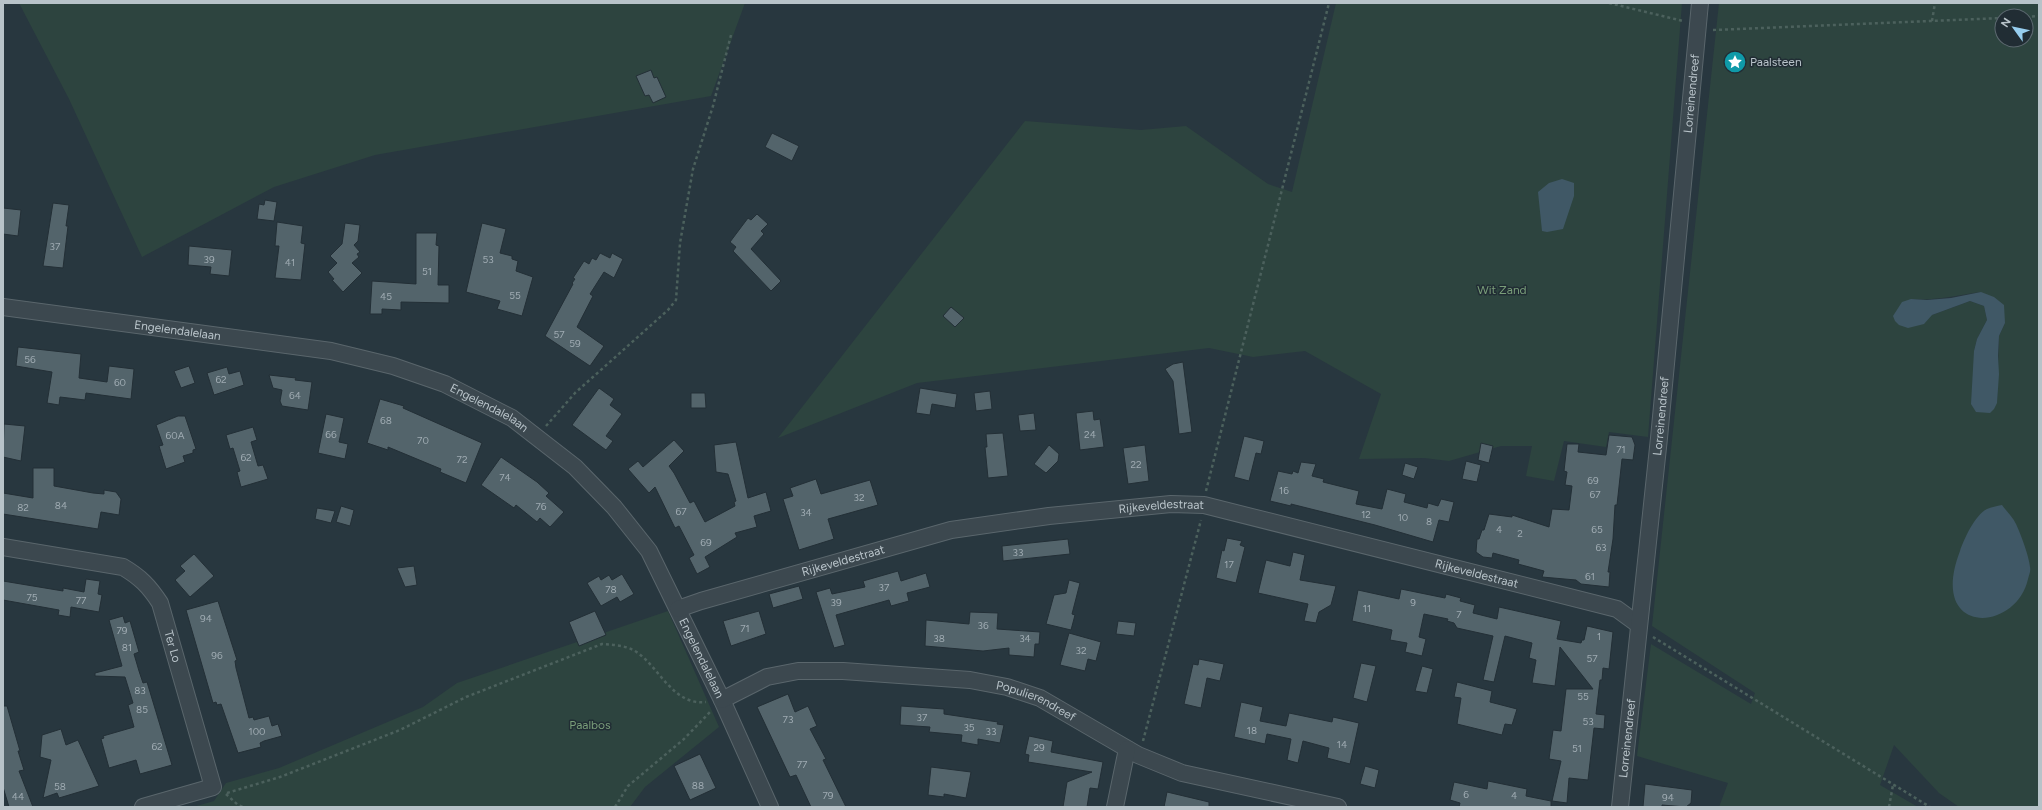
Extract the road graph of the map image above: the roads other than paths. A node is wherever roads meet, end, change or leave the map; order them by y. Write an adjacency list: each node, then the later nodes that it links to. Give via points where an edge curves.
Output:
1 (1700, 3): 5 (street, Lorreinendreef)
2 (3, 307): 4 (street, Engelendalelaan, via 331,351 393,366 445,384 512,418 575,467 614,507 649,551)
3 (3, 547): 8 (street, Ter Lo, via 123,568 137,575 150,587 160,603 213,786)
4 (678, 609): 5 (street, Rijkeveldestraat, via 701,600 951,530 1049,516 1171,504 1204,506 1617,609); 6 (street, Engelendalelaan)
5 (1639, 625): 12 (street, Lorreinendreef)
6 (722, 700): 7 (street, Populierendreef, via 767,677 798,671 843,671 970,680 1040,698); 9 (street, Engelendalelaan)
7 (1132, 752): 10 (street); 11 (street, Populierendreef, via 1182,772)
8 (143, 807)
9 (770, 807)
10 (1115, 807)
11 (1338, 807)
12 (1620, 807)

